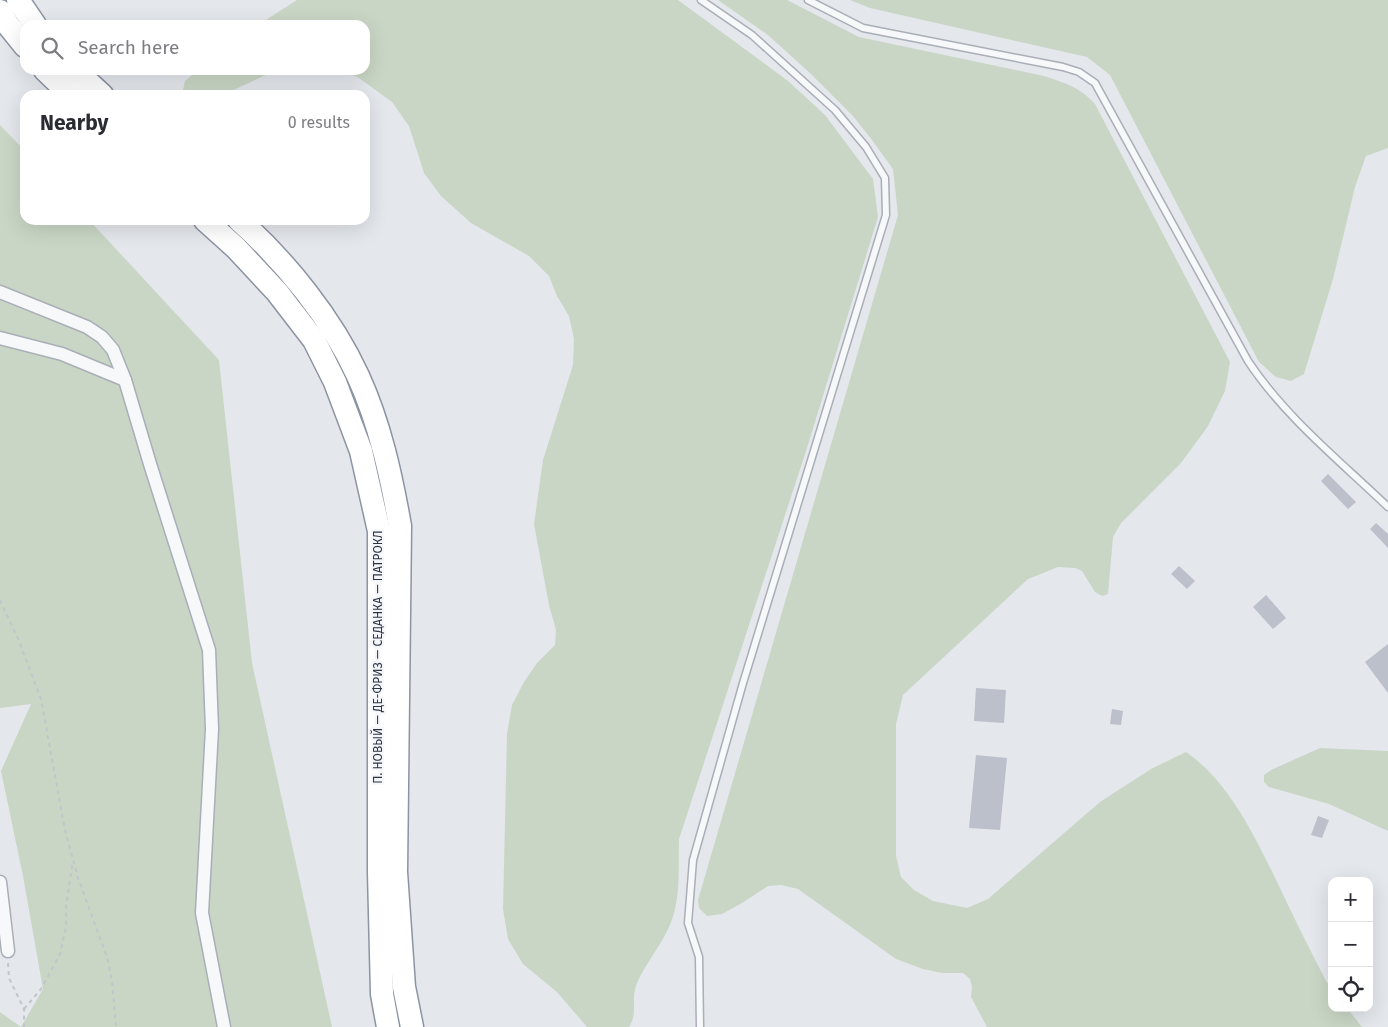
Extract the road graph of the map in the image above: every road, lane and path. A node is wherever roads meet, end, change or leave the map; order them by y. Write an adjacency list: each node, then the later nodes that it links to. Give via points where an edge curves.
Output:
1 (18, 0): 5 (highway)
2 (701, 0): 27 (lane, via 752,35 835,110 866,147 885,178 886,215 743,683 693,860 688,923 699,957)
3 (808, 0): 16 (lane, via 863,28 1063,67 1079,72 1095,83 1264,386)
4 (0, 11): 6 (highway)
5 (32, 20)
6 (20, 40)
7 (50, 75): 9 (highway)
8 (80, 75): 10 (highway)
9 (66, 90)
10 (97, 90)
11 (211, 225): 25 (highway, П. НОВЫЙ — ДЕ-ФРИЗ — СЕДАНКА — ПАТРОКЛ, via 277,292 314,340 335,382 361,452 379,531 379,872 382,994)
12 (245, 225): 26 (highway, П. НОВЫЙ — ДЕ-ФРИЗ — СЕДАНКА — ПАТРОКЛ, via 292,276 334,330 358,376 390,473 400,526 396,872 404,987)
13 (0, 292): 15 (street, via 87,327 102,337 113,350)
14 (0, 338): 15 (street, via 62,354)
15 (125, 380): 24 (street, via 209,650 212,729 202,913)
16 (1388, 507)
17 (0, 600): 18 (path, via 41,699)
18 (73, 860): 21 (path, via 60,954 41,989); 23 (path, via 107,957)
19 (0, 882): 20 (street)
20 (8, 951): 21 (path, via 9,978)
21 (24, 1009): 22 (path)
22 (24, 1027)
23 (116, 1027)
24 (224, 1027)
25 (388, 1027)
26 (412, 1027)
27 (700, 1027)

